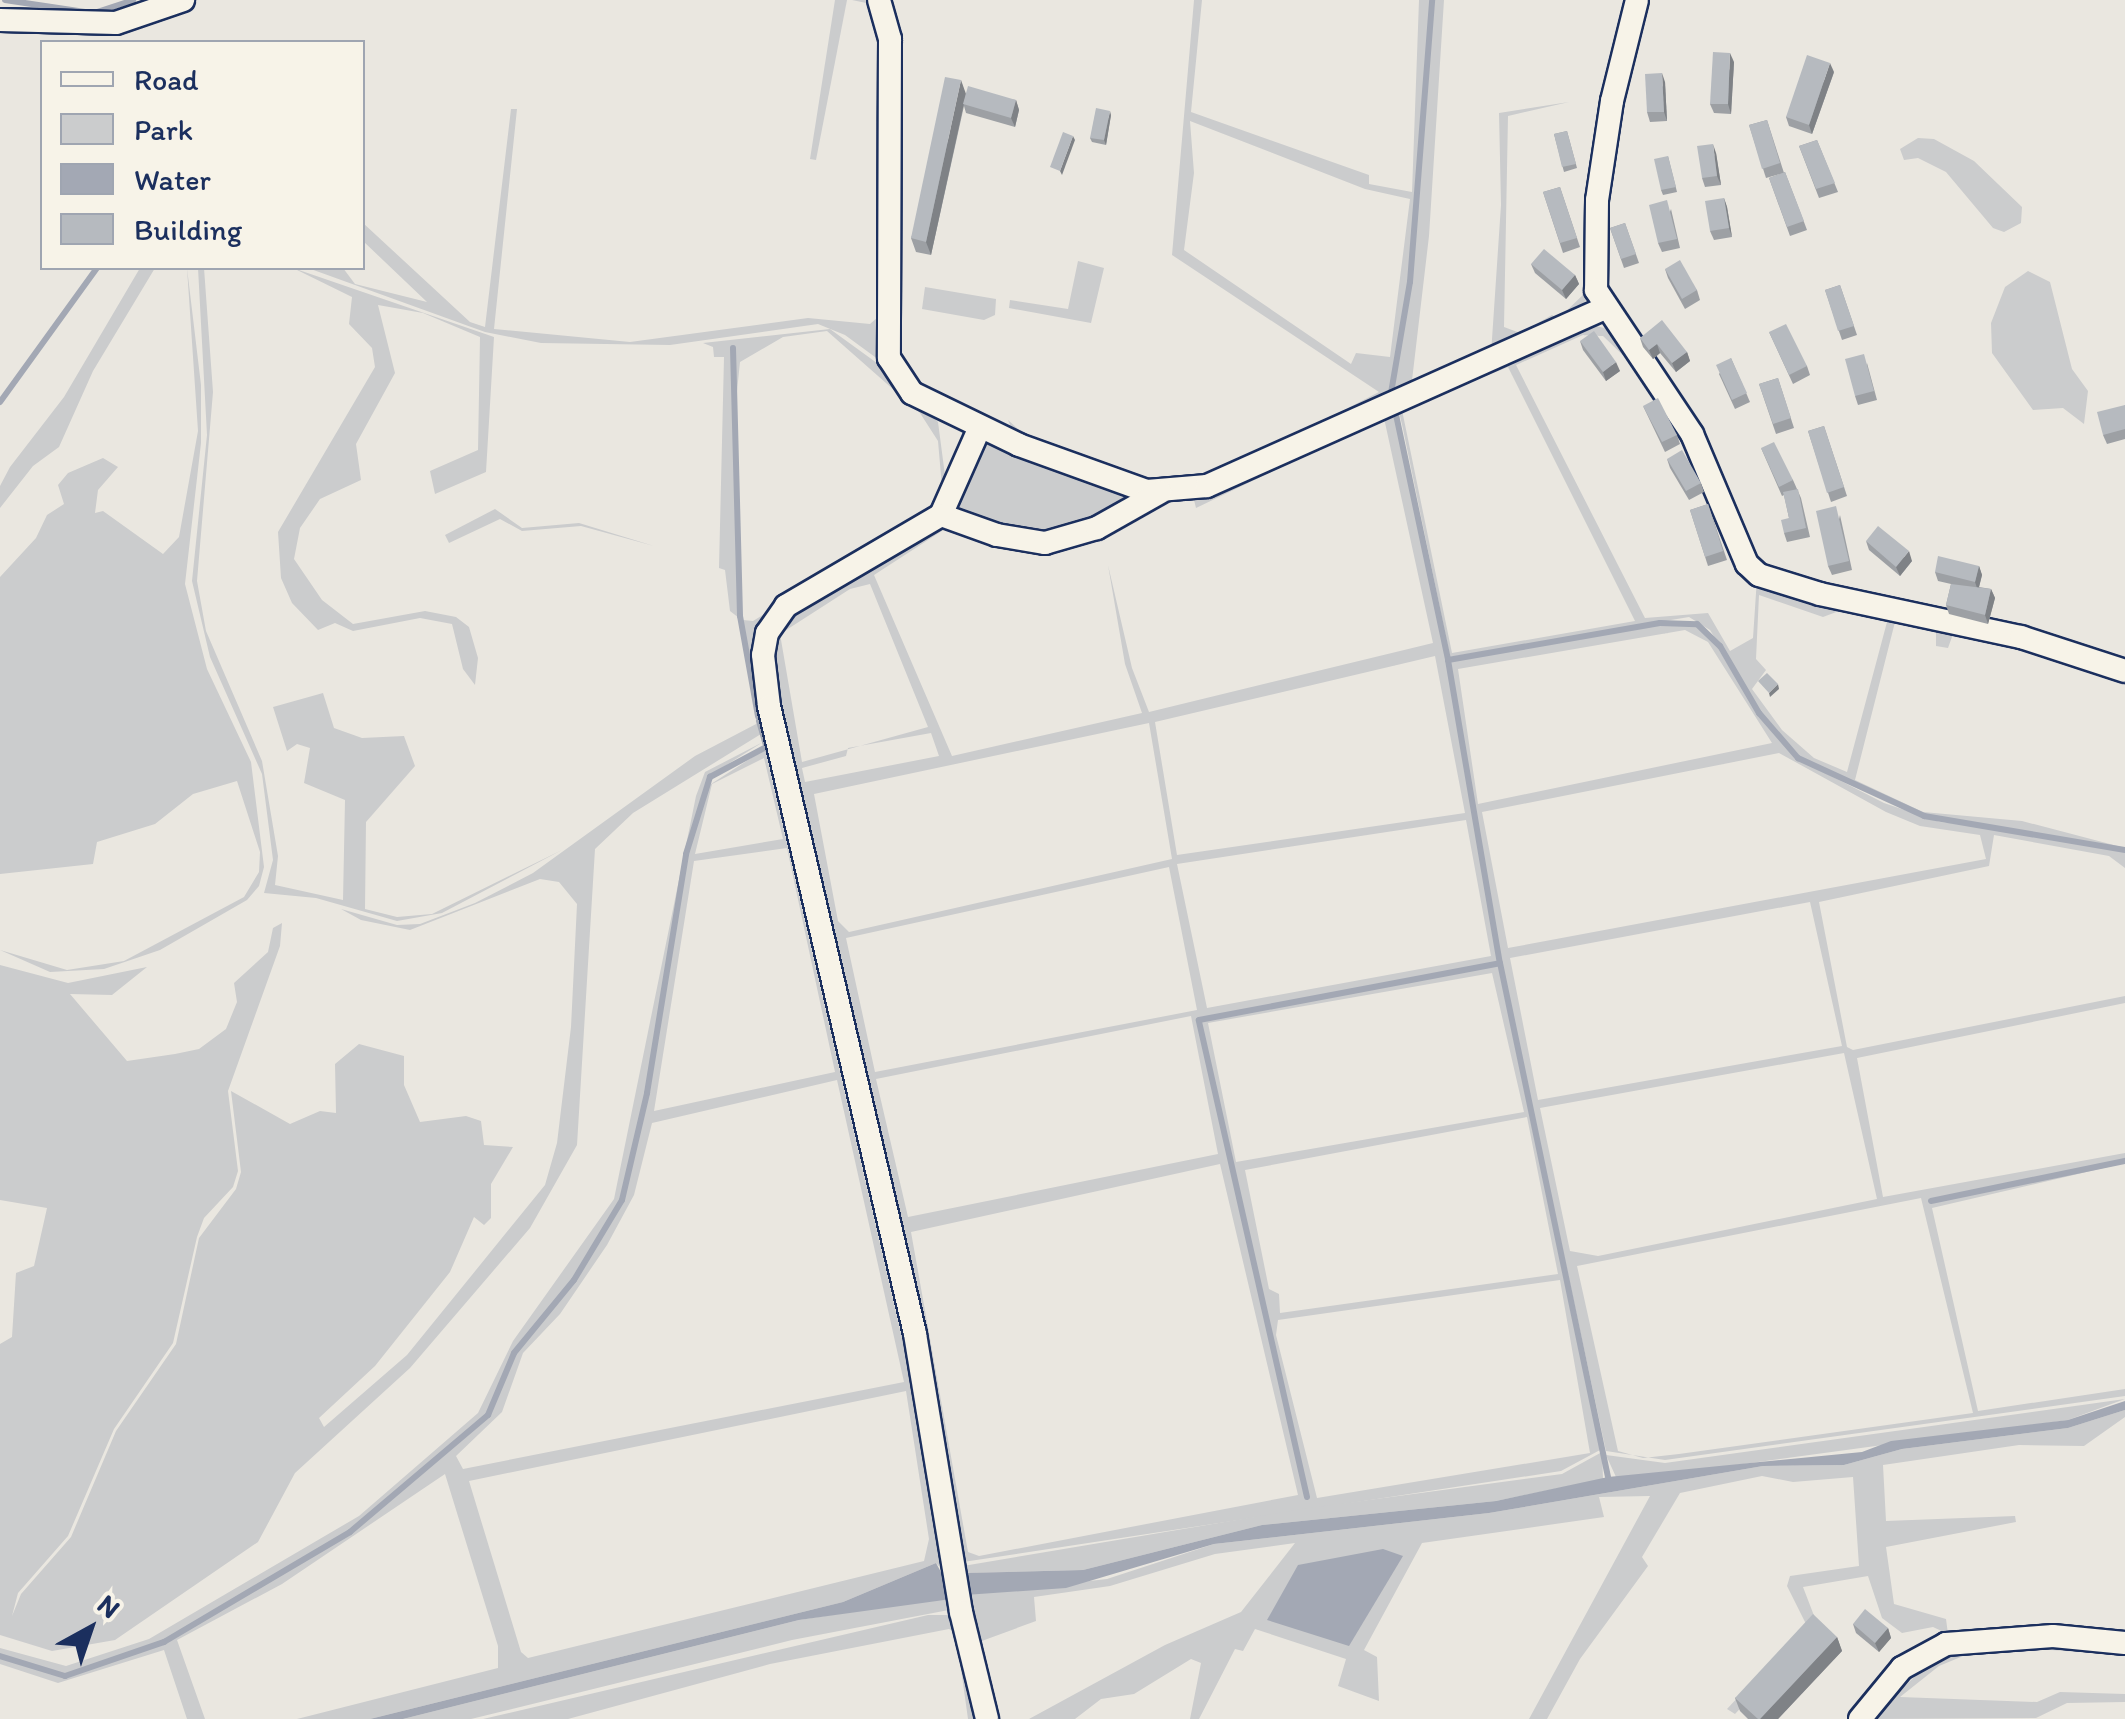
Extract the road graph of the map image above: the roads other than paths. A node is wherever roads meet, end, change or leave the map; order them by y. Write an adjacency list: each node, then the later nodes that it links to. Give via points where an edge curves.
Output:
1 (183, 0): 4 (street, via 116,23)
2 (879, 0): 6 (street, via 890,39 890,358 912,393)
3 (1637, 0): 5 (street, via 1612,101 1594,224)
4 (0, 20)
5 (1602, 308): 7 (street, via 1228,478); 9 (street, via 1692,434 1747,564 1759,574 1896,613 2021,638)
6 (980, 427): 7 (street, via 1123,485); 8 (street)
7 (1162, 492): 8 (street, via 1097,528 1045,543 997,536)
8 (941, 515): 11 (street, via 786,606 767,633 763,672 915,1334)
9 (2125, 671)
10 (2125, 1644): 12 (street, via 2053,1636 1946,1644 1902,1668)
11 (986, 1719)
12 (1860, 1719)

